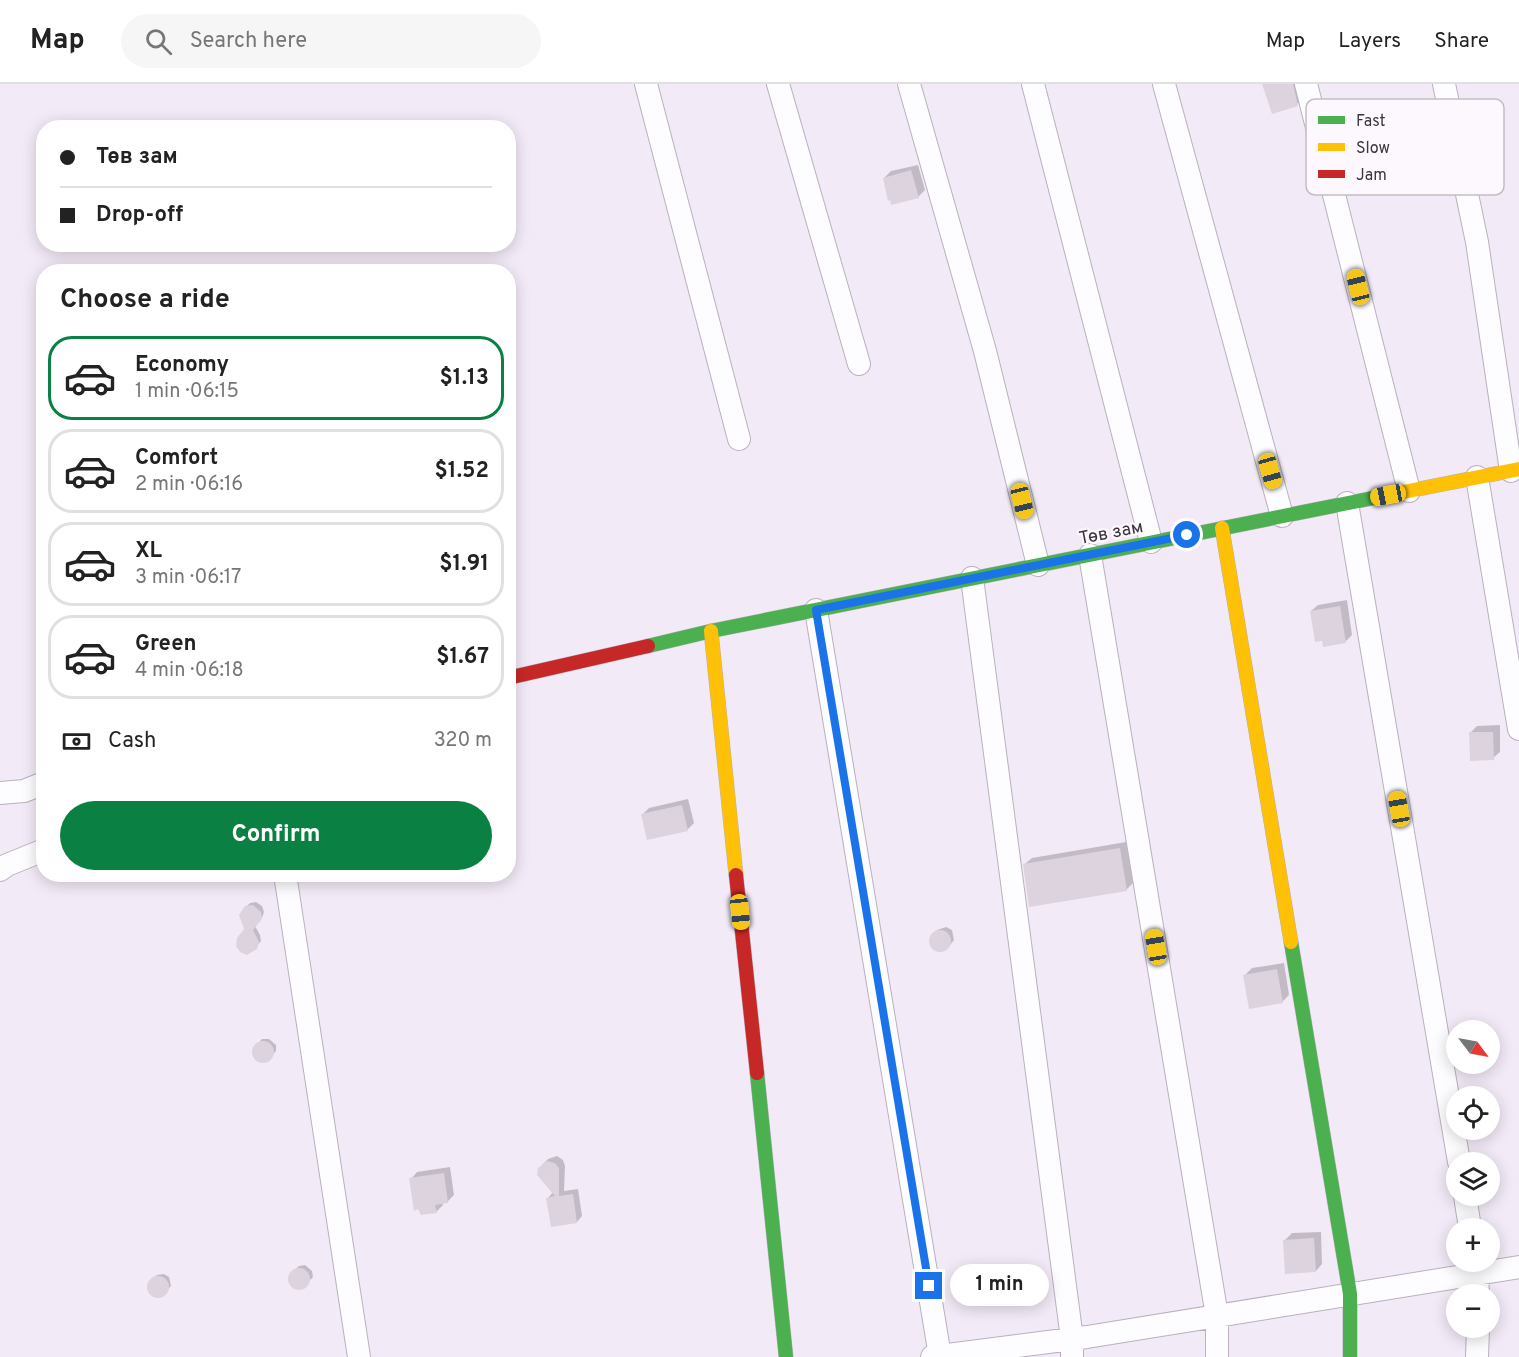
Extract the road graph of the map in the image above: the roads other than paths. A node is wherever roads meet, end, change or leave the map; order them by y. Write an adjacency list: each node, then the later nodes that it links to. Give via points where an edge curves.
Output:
1 (646, 84): 13 (street)
2 (778, 84): 12 (street)
3 (909, 84): 22 (street, via 985,351)
4 (1033, 84): 20 (street)
5 (1164, 84): 18 (street)
6 (1306, 84): 8 (street)
7 (1444, 84): 9 (street)
8 (1310, 99)
9 (1447, 99)
10 (1334, 195): 16 (street)
11 (1467, 195): 14 (street)
12 (859, 364)
13 (738, 439)
14 (1515, 470): 15 (street, Төв зам)
15 (1477, 477): 16 (street, Төв зам); 27 (street)
16 (1409, 491): 17 (street, Төв зам)
17 (1347, 503): 18 (street, Төв зам); 33 (street)
18 (1282, 516): 19 (street, Төв зам)
19 (1222, 528): 20 (street, Төв зам); 36 (street)
20 (1151, 542): 21 (street, Төв зам)
21 (1090, 555): 22 (street, Төв зам); 37 (street)
22 (1038, 565): 23 (street, Төв зам)
23 (972, 578): 24 (street, Төв зам); 39 (street)
24 (816, 610): 25 (street, Төв зам); 40 (street)
25 (711, 631): 26 (street, Төв зам); 42 (street)
26 (516, 676)
27 (1519, 729)
28 (36, 786): 29 (street)
29 (0, 794)
30 (36, 853): 31 (street)
31 (0, 870)
32 (286, 882): 41 (street)
33 (1457, 1152)
34 (1519, 1267): 35 (street)
35 (1477, 1277): 36 (street)
36 (1350, 1294): 37 (street); 44 (street)
37 (1217, 1316): 39 (street); 43 (street)
38 (1478, 1338): 45 (street)
39 (1072, 1348): 40 (street)
40 (936, 1356)
41 (359, 1357)
42 (786, 1357)
43 (1217, 1357)
44 (1350, 1357)
45 (1477, 1357)

